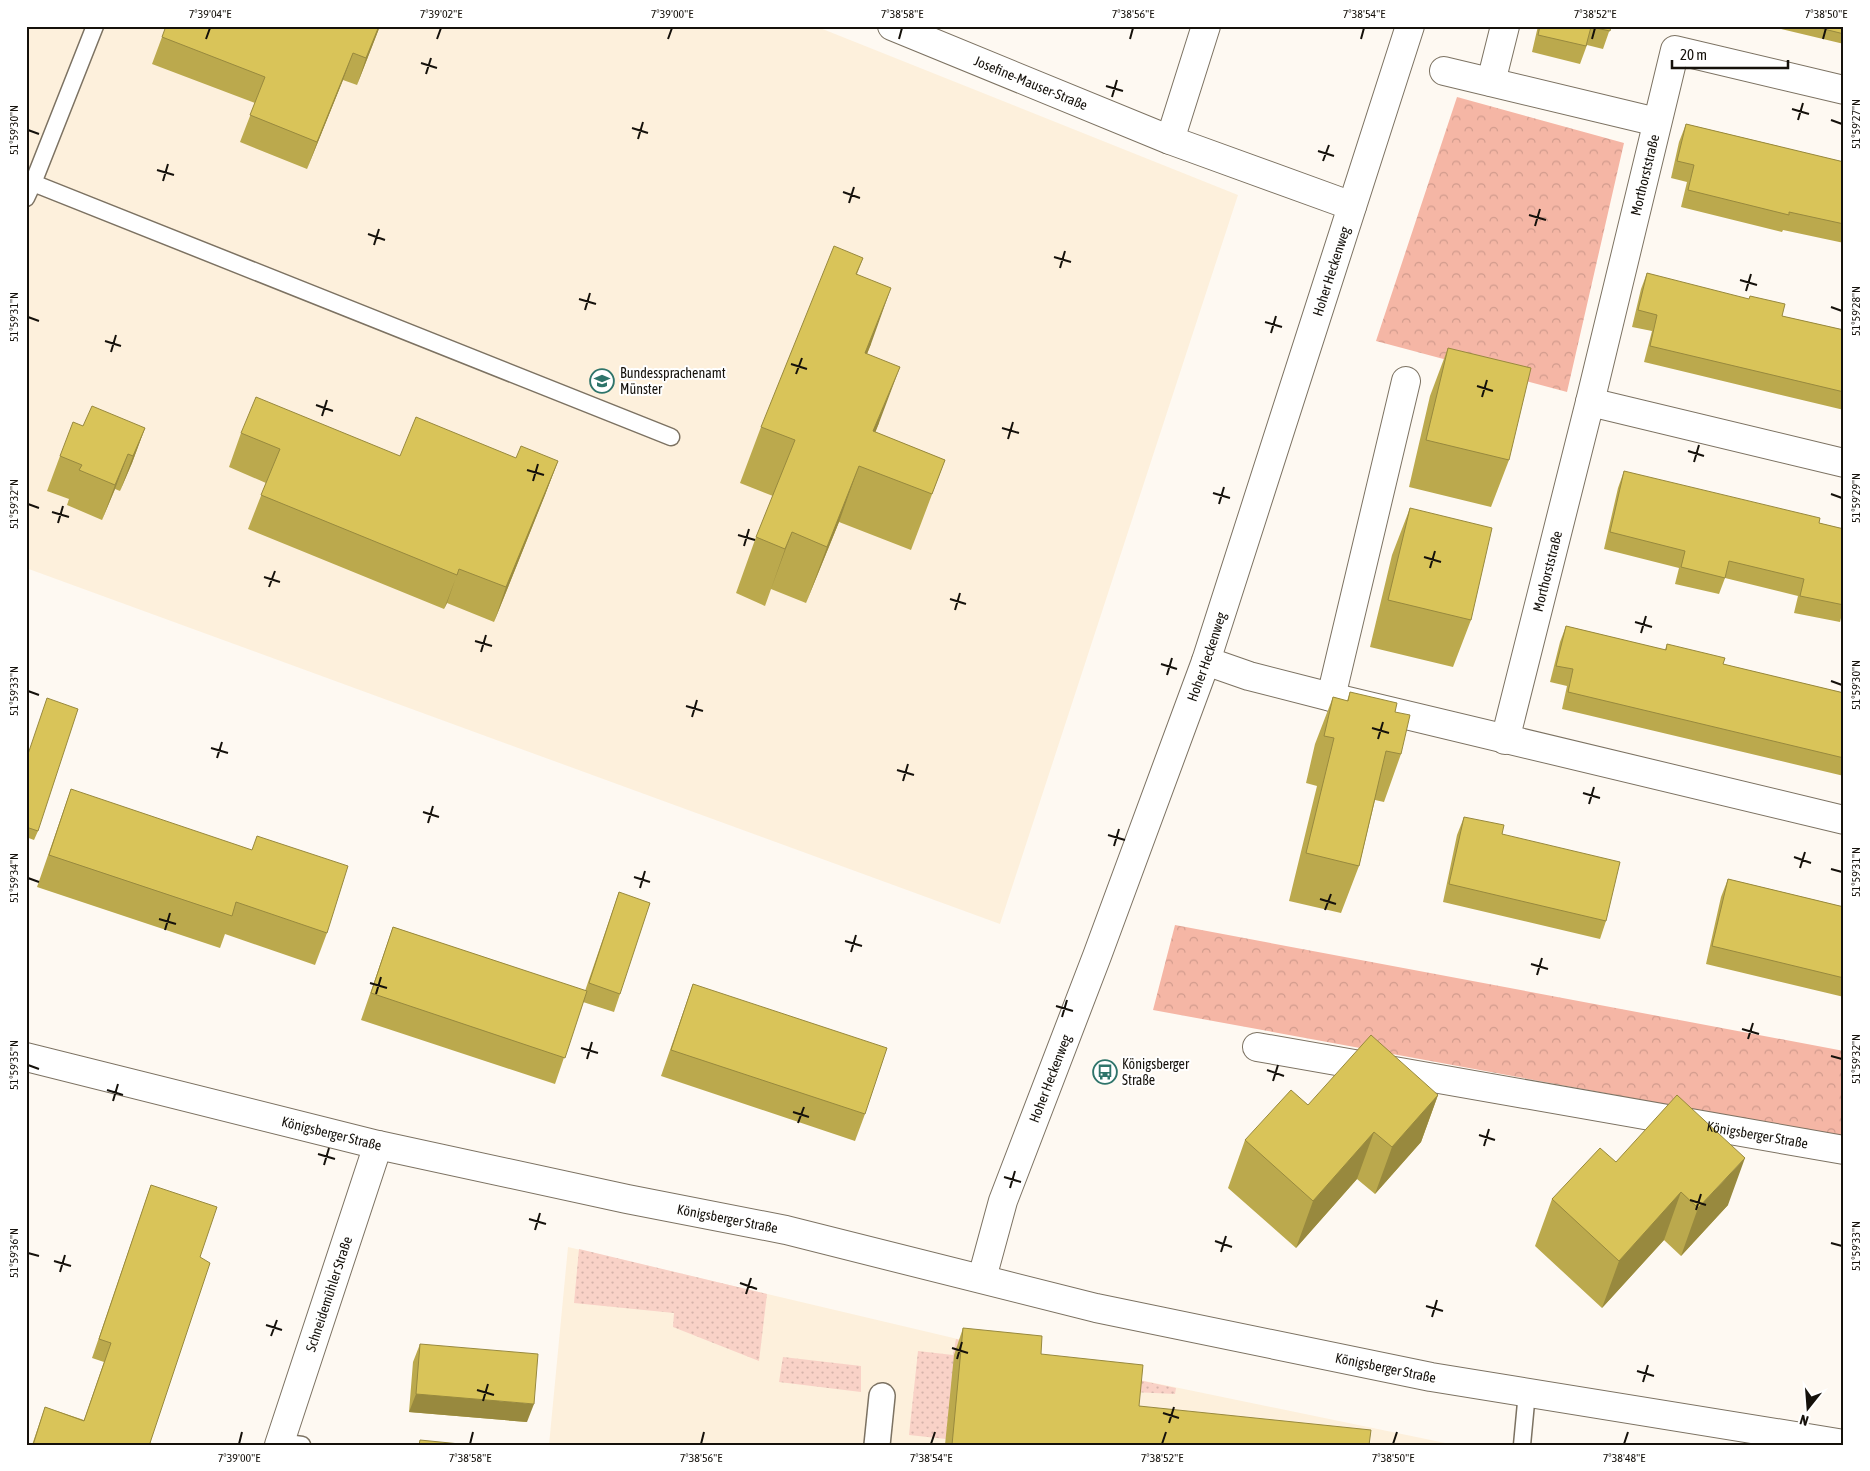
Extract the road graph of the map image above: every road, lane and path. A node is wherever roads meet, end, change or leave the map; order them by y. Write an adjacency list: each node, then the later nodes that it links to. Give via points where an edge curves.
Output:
1 (95, 26): 11 (lane)
2 (892, 26): 10 (street, Josefine-Mauser-Straße)
3 (1206, 26): 10 (street)
4 (1410, 26): 13 (street, Hoher Heckenweg)
5 (1506, 26): 7 (street)
6 (1444, 71): 7 (street, Morthorststraße)
7 (1491, 82): 9 (street, Morthorststraße)
8 (1844, 90): 9 (street, Morthorststraße, via 1675,50)
9 (1657, 122): 15 (street, Morthorststraße)
10 (1170, 140): 13 (street, Josefine-Mauser-Straße)
11 (33, 182): 12 (lane); 16 (lane)
12 (26, 198)
13 (1352, 206): 18 (street, Hoher Heckenweg)
14 (1406, 381): 19 (street)
15 (1590, 402): 17 (street); 20 (street, Morthorststraße)
16 (671, 437)
17 (1844, 463)
18 (1206, 661): 19 (street, via 1249,676); 26 (street, Hoher Heckenweg, via 1003,1201)
19 (1331, 697): 20 (street)
20 (1505, 740): 21 (street)
21 (1844, 820)
22 (1258, 1046): 25 (street, Königsberger Straße)
23 (26, 1057): 24 (street, Königsberger Straße)
24 (378, 1145): 26 (street, Königsberger Straße, via 786,1230); 29 (street, Schneidemühler Straße)
25 (1844, 1150)
26 (982, 1278): 27 (street, Königsberger Straße, via 1096,1308 1353,1362)
27 (1527, 1392): 30 (street, Königsberger Straße); 32 (lane)
28 (882, 1396): 31 (street)
29 (287, 1444)
30 (1844, 1444)
31 (877, 1445)
32 (1522, 1445)

